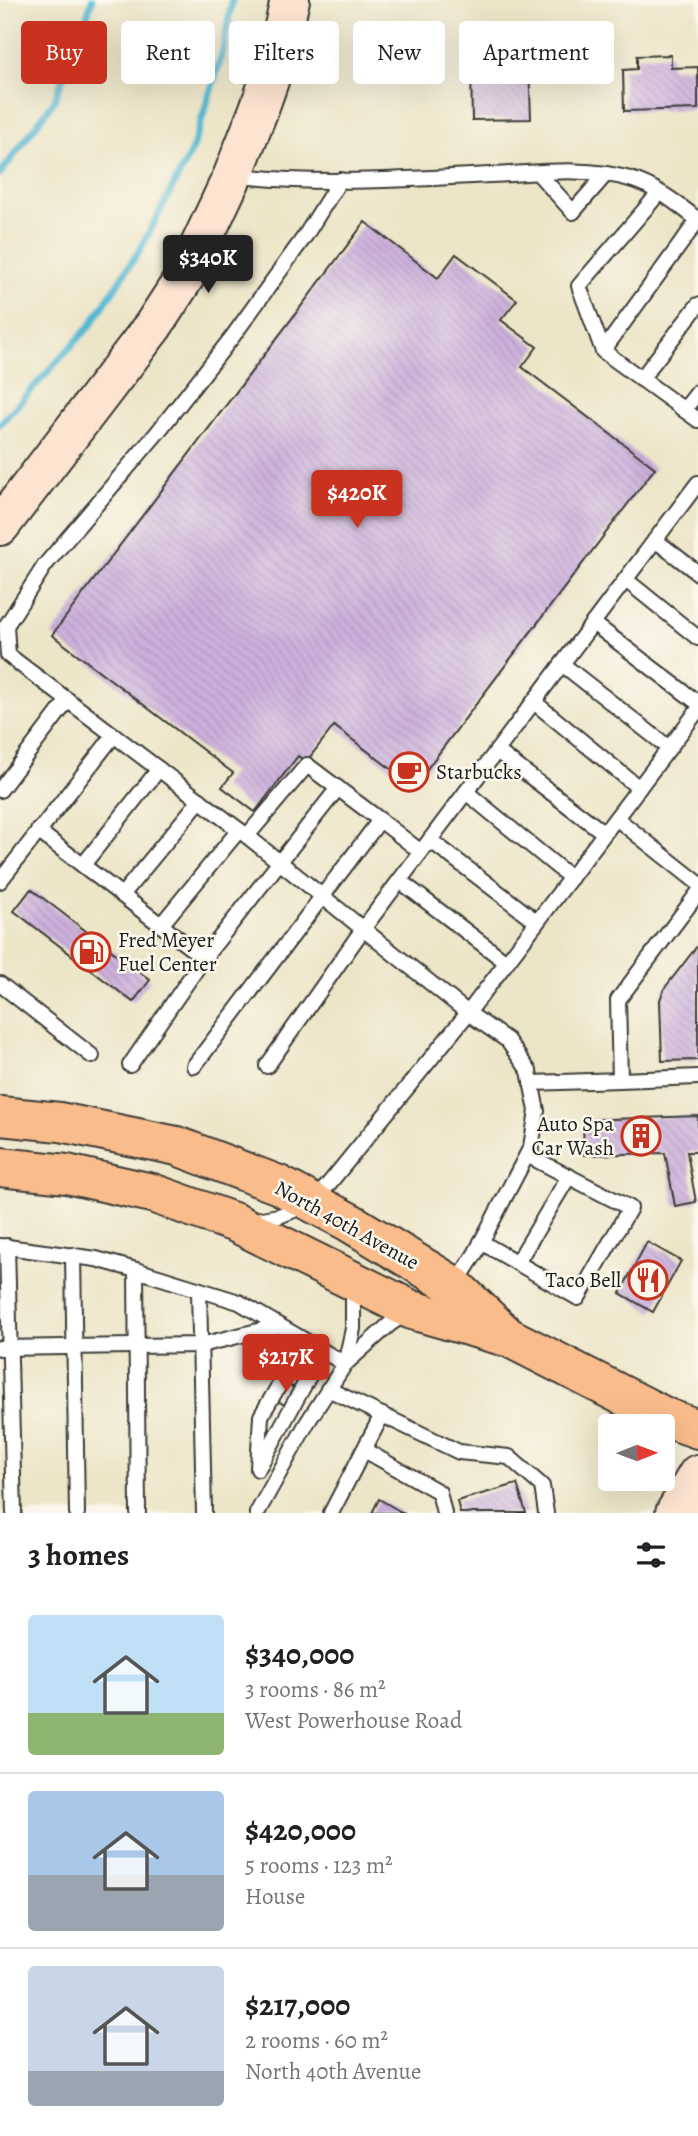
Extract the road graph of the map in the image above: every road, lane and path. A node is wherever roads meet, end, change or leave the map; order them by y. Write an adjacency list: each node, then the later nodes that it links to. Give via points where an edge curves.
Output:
1 (290, 0): 4 (main road, via 276,61)
2 (538, 173): 3 (lane); 3 (lane, via 573,212); 5 (lane)
3 (606, 174): 6 (lane, via 632,179)
4 (233, 175): 5 (lane, via 280,181); 15 (main road, via 186,275 153,326)
5 (340, 180): 22 (lane, via 233,336 45,565 6,626 8,655)
6 (659, 193): 7 (lane); 9 (lane, via 579,286)
7 (698, 220): 9 (lane)
8 (698, 305): 10 (lane)
9 (603, 351): 10 (lane)
10 (641, 379): 12 (lane)
11 (698, 392): 12 (lane)
12 (684, 410): 13 (lane)
13 (698, 420)
14 (696, 491): 16 (lane)
15 (0, 526)
16 (655, 540): 17 (lane); 18 (lane)
17 (698, 573)
18 (626, 580): 19 (lane); 20 (lane)
19 (593, 622): 21 (lane); 24 (lane)
20 (698, 638)
21 (562, 664): 23 (lane); 27 (lane)
22 (68, 700): 26 (lane); 32 (lane)
23 (534, 702): 28 (lane); 31 (lane)
24 (698, 703)
25 (698, 710): 27 (lane)
26 (114, 735): 29 (lane); 37 (lane)
27 (669, 748): 31 (lane)
28 (497, 751): 33 (lane); 39 (lane)
29 (159, 769): 34 (lane); 42 (lane)
30 (338, 788): 36 (lane); 38 (lane, via 307,765); 41 (lane)
31 (639, 788): 35 (lane)
32 (0, 790)
33 (466, 792): 40 (lane); 43 (lane)
34 (200, 800): 38 (lane); 48 (lane)
35 (616, 818): 39 (lane); 46 (lane)
36 (380, 820): 40 (lane); 49 (lane)
37 (38, 831): 42 (lane); 44 (lane)
38 (243, 833): 41 (lane); 51 (lane)
39 (604, 833): 43 (lane)
40 (426, 846): 45 (lane); 50 (lane)
41 (279, 862): 49 (lane); 53 (lane)
42 (83, 865): 48 (lane)
43 (571, 878): 50 (lane)
44 (0, 881)
45 (400, 881): 52 (lane); 54 (lane)
46 (698, 883)
47 (698, 892): 62 (lane, via 618,1000)
48 (122, 895): 51 (lane)
49 (321, 895): 52 (lane); 59 (lane)
50 (537, 922): 54 (lane)
51 (161, 925): 53 (lane)
52 (363, 929): 56 (lane); 60 (lane)
53 (204, 958): 58 (lane)
54 (506, 962): 56 (lane)
55 (0, 984): 57 (lane)
56 (468, 1013): 63 (lane, via 507,1040 529,1072); 68 (lane)
57 (92, 1056)
58 (130, 1065)
59 (194, 1066)
60 (267, 1066)
61 (698, 1077): 62 (lane)
62 (620, 1080): 63 (lane)
63 (531, 1083): 65 (lane, via 537,1111)
64 (4, 1124): 68 (main road, North 40th Avenue, via 60,1122 177,1146)
65 (527, 1155): 67 (lane); 70 (lane)
66 (11, 1172): 69 (main road, North 40th Avenue, via 67,1174 152,1193)
67 (569, 1176): 73 (lane); 73 (lane, via 630,1208 578,1298)
68 (314, 1202): 69 (lane, via 279,1216); 76 (main road, North 40th Avenue)
69 (236, 1223): 75 (main road, North 40th Avenue)
70 (481, 1242): 73 (lane); 76 (lane)
71 (4, 1246): 72 (lane); 85 (lane)
72 (73, 1255): 74 (lane); 82 (lane)
73 (517, 1263)
74 (136, 1269): 77 (lane); 83 (lane)
75 (353, 1279): 78 (main road, North 40th Avenue); 87 (lane, via 353,1329)
76 (454, 1286): 80 (main road, North 40th Avenue)
77 (200, 1290): 79 (lane, via 239,1302); 84 (lane)
78 (412, 1310): 80 (main road, North 40th Avenue); 87 (lane)
79 (278, 1326): 81 (lane); 84 (lane)
80 (510, 1338): 90 (main road, North 40th Avenue, via 667,1418)
81 (305, 1341): 86 (lane); 86 (lane, via 261,1416 258,1469)
82 (75, 1345): 83 (lane); 85 (lane); 94 (lane)
83 (137, 1345): 84 (lane); 95 (lane)
84 (201, 1345): 96 (lane)
85 (5, 1347): 93 (lane)
86 (323, 1352): 87 (lane)
87 (345, 1364): 88 (lane)
88 (328, 1389): 89 (lane); 97 (lane)
89 (382, 1415): 91 (lane); 100 (lane, via 459,1452 509,1457 542,1486)
90 (698, 1429)
91 (364, 1450): 98 (lane); 99 (lane, via 439,1492)
92 (698, 1474): 101 (main road)
93 (14, 1513)
94 (77, 1513)
95 (138, 1513)
96 (204, 1513)
97 (257, 1513)
98 (331, 1513)
99 (444, 1513)
100 (546, 1513)
101 (675, 1513)

